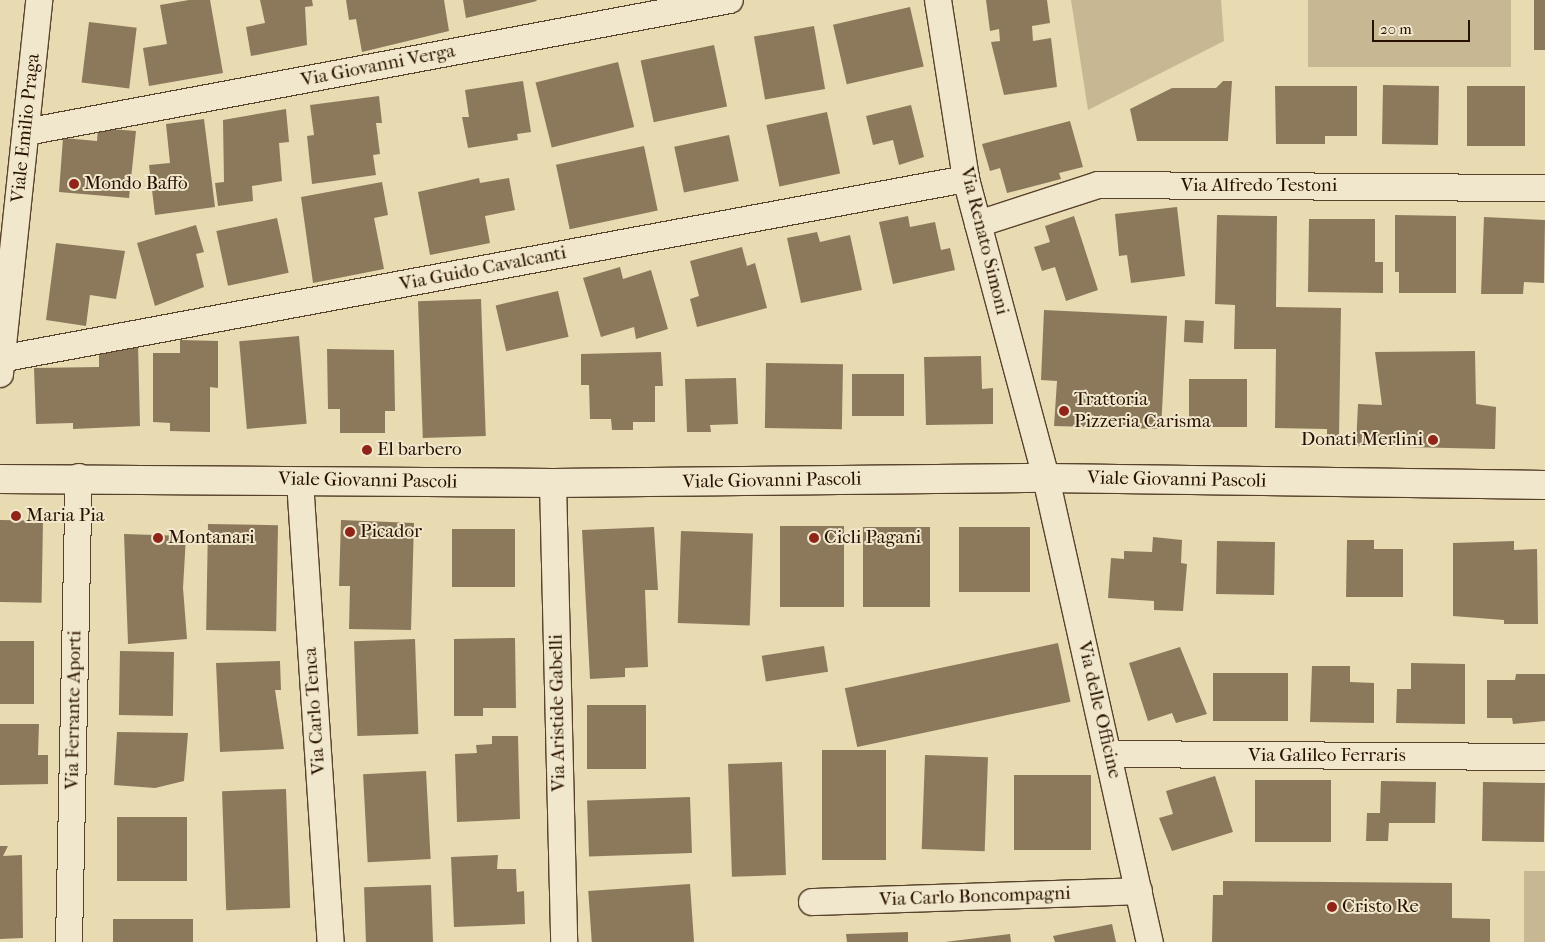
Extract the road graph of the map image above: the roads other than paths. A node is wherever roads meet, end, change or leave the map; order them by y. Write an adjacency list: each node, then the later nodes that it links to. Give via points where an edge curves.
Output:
1 (38, 0): 4 (street, Viale Emilio Praga)
2 (730, 0): 4 (street, Via Giovanni Verga)
3 (938, 0): 5 (street, Via Renato Simoni)
4 (26, 132): 8 (street, Viale Emilio Praga)
5 (966, 179): 7 (street, Via Renato Simoni); 8 (street, Via Guido Cavalcanti)
6 (1545, 188): 7 (street, Via Alfredo Testoni, via 1098,185)
7 (978, 224): 10 (street, Via Renato Simoni)
8 (0, 364)
9 (80, 477): 11 (street, Viale Giovanni Pascoli); 12 (street, Viale Giovanni Pascoli); 19 (street, Via Ferrante Aporti)
10 (1046, 478): 13 (street, Viale Giovanni Pascoli); 14 (street, Viale Giovanni Pascoli); 15 (street, Via delle Officine)
11 (0, 479)
12 (300, 481): 13 (street, Viale Giovanni Pascoli); 20 (street, Via Carlo Tenca)
13 (553, 483): 21 (street, Via Aristide Gabelli)
14 (1545, 485)
15 (1108, 754): 16 (street, Via Galileo Ferraris); 17 (street, Via delle Officine)
16 (1545, 757)
17 (1139, 891): 18 (street, Via Carlo Boncompagni); 22 (street, Via delle Officine)
18 (812, 902)
19 (69, 942)
20 (331, 942)
21 (564, 942)
22 (1150, 942)

